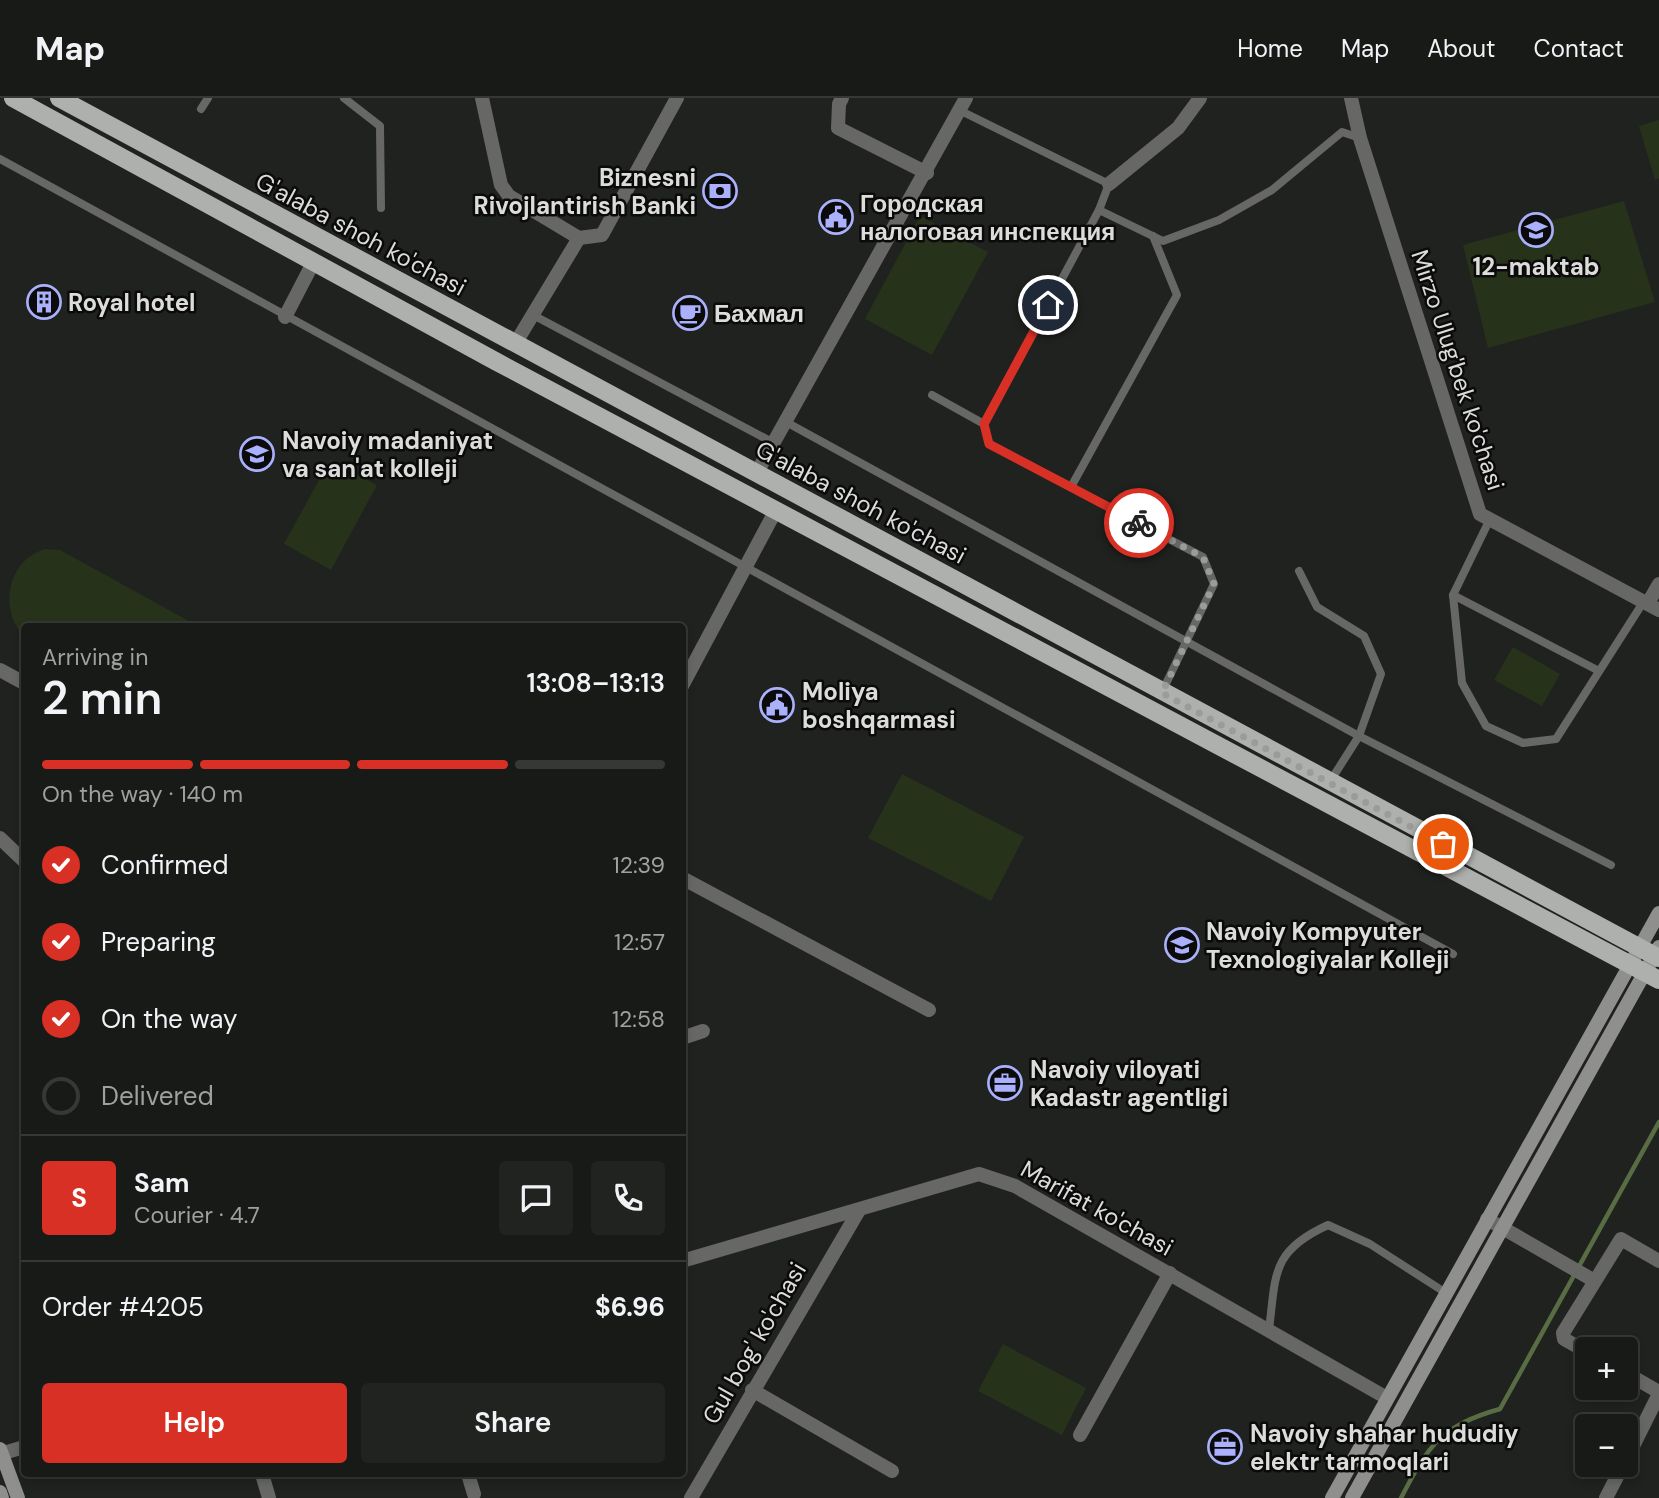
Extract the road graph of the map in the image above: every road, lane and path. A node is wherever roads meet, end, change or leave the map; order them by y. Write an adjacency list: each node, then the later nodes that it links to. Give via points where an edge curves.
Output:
1 (13, 98): 20 (main road, G'alaba shoh ko'chasi)
2 (59, 98): 23 (main road, G'alaba shoh ko'chasi)
3 (208, 98): 11 (lane)
4 (344, 98): 16 (lane, via 380,126)
5 (482, 98): 19 (street, via 500,185 509,196)
6 (677, 98): 19 (street, via 602,235)
7 (842, 98): 14 (street, via 838,128)
8 (1200, 98): 15 (street, via 1178,128)
9 (1351, 98): 12 (street, Mirzo Ulug'bek ko'chasi)
10 (963, 104): 14 (street); 15 (lane)
11 (201, 109)
12 (1360, 138): 18 (lane, via 1342,132 1272,190 1219,220 1163,241); 31 (street, Mirzo Ulug'bek ko'chasi, via 1480,514)
13 (0, 159): 22 (lane)
14 (927, 173): 25 (street)
15 (1110, 184): 17 (lane)
16 (381, 208)
17 (1100, 209): 18 (lane); 26 (lane)
18 (1152, 235): 29 (lane, via 1177,295)
19 (579, 238): 21 (street)
20 (313, 262): 22 (street); 30 (main road, G'alaba shoh ko'chasi)
21 (533, 315): 23 (street); 27 (lane)
22 (285, 317): 32 (lane)
23 (515, 344): 28 (main road, G'alaba shoh ko'chasi)
24 (932, 395): 26 (lane)
25 (786, 422): 27 (street); 37 (lane)
26 (984, 424): 29 (lane, via 989,444)
27 (774, 443): 28 (street)
28 (756, 474): 42 (main road, G'alaba shoh ko'chasi)
29 (1071, 487): 37 (lane, via 1203,557 1214,584)
30 (776, 510): 32 (street); 52 (main road, G'alaba shoh ko'chasi)
31 (1490, 519): 35 (lane); 36 (street, Mirzo Ulug'bek ko'chasi)
32 (747, 567): 40 (street); 51 (lane)
33 (1299, 571): 43 (lane, via 1317,607 1364,636 1381,674)
34 (1659, 584): 36 (street)
35 (1453, 595): 39 (lane); 39 (lane, via 1462,683 1486,726 1523,743 1556,739)
36 (1650, 604): 39 (lane)
37 (1186, 642): 42 (lane); 43 (lane)
38 (0, 670): 41 (street)
39 (1599, 671)
40 (686, 679)
41 (21, 681)
42 (1162, 693): 44 (main road, G'alaba shoh ko'chasi)
43 (1359, 736): 44 (lane); 47 (lane)
44 (1329, 783): 50 (main road, G'alaba shoh ko'chasi)
45 (0, 838): 46 (street)
46 (21, 858)
47 (1611, 865)
48 (686, 880): 53 (street)
49 (1659, 913): 50 (main road)
50 (1653, 952): 52 (main road)
51 (1453, 954)
52 (1645, 972): 57 (main road); 58 (main road)
53 (929, 1010)
54 (703, 1031): 55 (street)
55 (686, 1037)
56 (858, 1212): 59 (street, Marifat ko'chasi); 61 (street, Marifat ko'chasi, via 979,1174 1015,1186); 67 (street, Gul bog' ko'chasi)
57 (1487, 1219): 58 (street); 63 (main road)
58 (1501, 1227): 62 (street); 85 (main road)
59 (686, 1260)
60 (1659, 1261): 62 (street, via 1621,1239)
61 (1170, 1273): 64 (street, Marifat ko'chasi); 70 (street)
62 (1593, 1280): 65 (street, via 1563,1333)
63 (1446, 1293): 64 (lane, via 1370,1244 1328,1225 1302,1237 1277,1265); 69 (main road)
64 (1269, 1330): 69 (street, Marifat ko'chasi)
65 (1575, 1345)
66 (1638, 1380): 68 (street)
67 (752, 1390): 74 (street); 83 (street, Gul bog' ko'chasi)
68 (1659, 1393): 71 (street)
69 (1387, 1398): 84 (main road)
70 (1080, 1434)
71 (1638, 1436)
72 (21, 1448): 73 (street)
73 (0, 1452): 81 (main road)
74 (892, 1471)
75 (263, 1477): 82 (street)
76 (469, 1477): 79 (street)
77 (1617, 1477): 86 (street)
78 (0, 1492): 80 (main road)
79 (474, 1494)
80 (2, 1498)
81 (18, 1498)
82 (269, 1498)
83 (691, 1498)
84 (1332, 1498)
85 (1352, 1498)
86 (1606, 1498)

